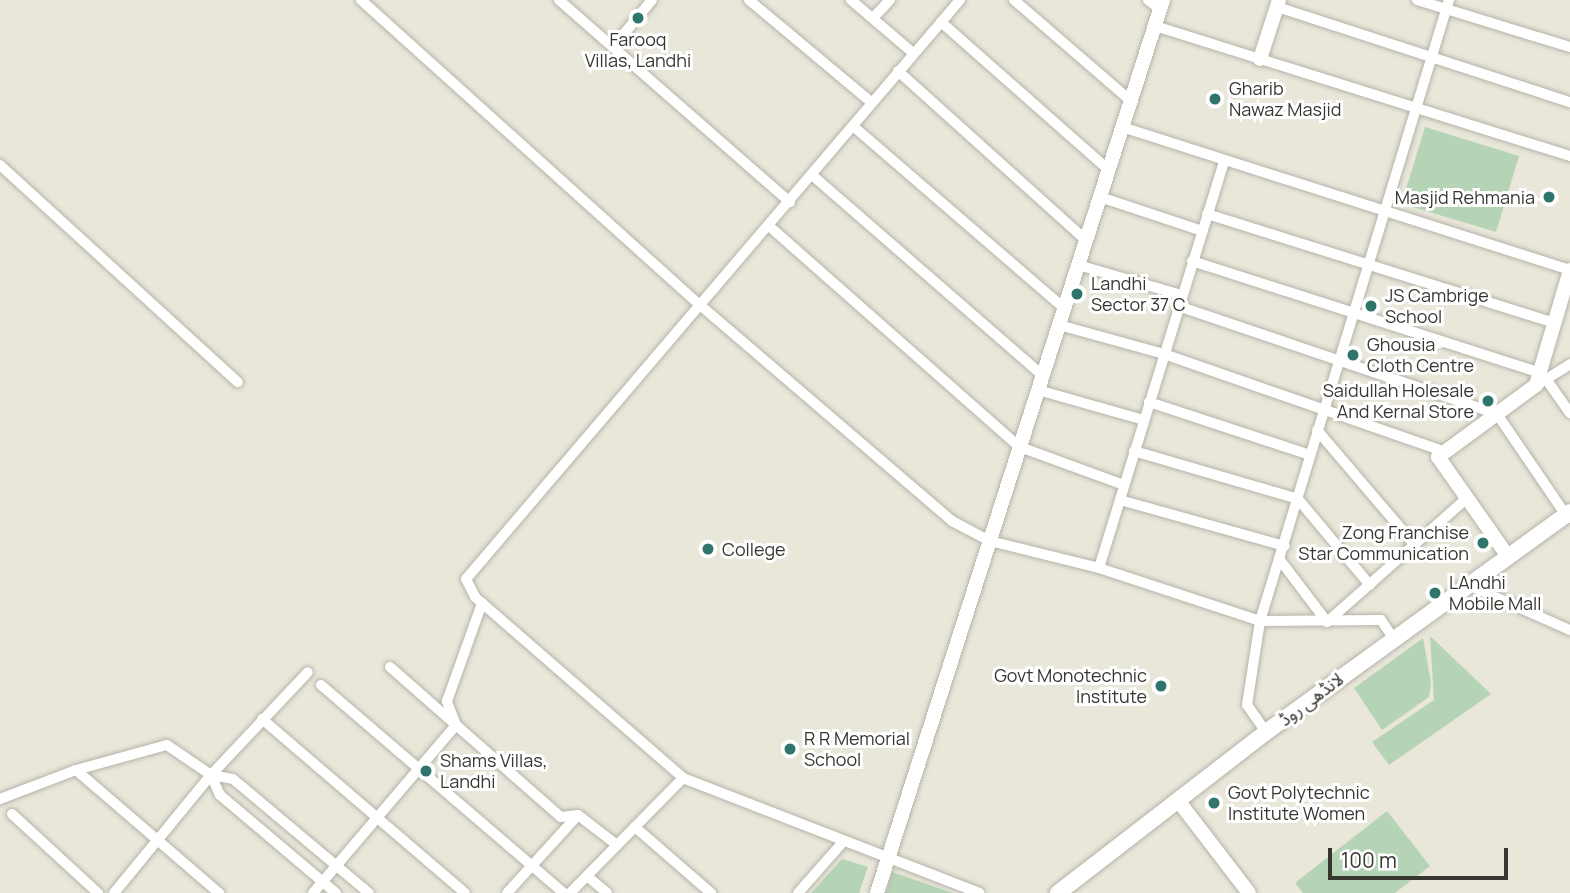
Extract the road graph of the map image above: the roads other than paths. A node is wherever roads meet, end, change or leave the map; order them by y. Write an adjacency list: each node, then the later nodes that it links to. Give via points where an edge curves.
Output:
1 (362, 0): 45 (street)
2 (652, 0): 16 (street)
3 (749, 0): 24 (street)
4 (851, 0): 13 (street)
5 (890, 0): 13 (street)
6 (960, 0): 14 (street)
7 (1014, 0): 22 (street)
8 (1417, 0): 12 (street)
9 (563, 1): 16 (street)
10 (1157, 3): 15 (street)
11 (1278, 4): 19 (street); 20 (street)
12 (1448, 5): 17 (street); 20 (street)
13 (873, 18): 18 (street)
14 (941, 22): 18 (street); 31 (street)
15 (1155, 26): 19 (street); 22 (street)
16 (613, 47): 34 (street)
17 (1570, 47)
18 (913, 53): 21 (street)
19 (1260, 59): 25 (street)
20 (1430, 59): 23 (street); 25 (street)
21 (898, 71): 24 (street); 39 (street)
22 (1131, 101): 27 (street)
23 (1570, 102)
24 (872, 103): 26 (street)
25 (1415, 108): 28 (street); 36 (street)
26 (853, 126): 32 (street); 46 (street)
27 (1122, 127): 29 (street); 31 (street)
28 (1570, 156)
29 (1224, 160): 35 (street); 36 (street)
30 (0, 164): 54 (street)
31 (1109, 170): 33 (street)
32 (812, 175): 34 (street); 55 (street)
33 (1100, 197): 38 (street); 39 (street)
34 (790, 202): 37 (street)
35 (1207, 214): 38 (street); 42 (street)
36 (1387, 214): 42 (street); 43 (street)
37 (769, 226): 45 (street); 62 (street)
38 (1202, 231): 40 (street)
39 (1086, 240): 41 (street)
40 (1192, 261): 44 (street); 47 (street)
41 (1078, 265): 44 (street); 46 (street)
42 (1369, 268): 47 (street); 48 (street)
43 (1570, 270): 48 (street)
44 (1180, 301): 50 (street); 51 (street)
45 (700, 305): 71 (street, via 952,521); 79 (street, via 466,579)
46 (1065, 308): 49 (street)
47 (1354, 315): 51 (street); 53 (street)
48 (1555, 323): 53 (street)
49 (1059, 325): 50 (street); 55 (street)
50 (1164, 354): 56 (street); 57 (street)
51 (1339, 360): 57 (street); 59 (street)
52 (1570, 364): 53 (street)
53 (1541, 379): 58 (street); 59 (street)
54 (238, 382)
55 (1040, 383): 60 (street); 62 (street)
56 (1149, 402): 60 (street); 65 (street)
57 (1323, 408): 61 (street); 64 (street)
58 (1570, 413)
59 (1497, 414): 64 (street); 70 (street)
60 (1144, 420): 63 (street)
61 (1317, 430): 65 (street); 72 (street)
62 (1020, 447): 66 (street); 71 (street)
63 (1134, 451): 66 (street); 68 (street)
64 (1446, 452): 67 (street, via 1438,457)
65 (1310, 455): 68 (street)
66 (1124, 485): 69 (street)
67 (1467, 498): 72 (street); 74 (street)
68 (1298, 499): 73 (street); 78 (street)
69 (1120, 500): 73 (street); 76 (street)
70 (1569, 515): 74 (main road, لانڈھی روڈ)
71 (990, 541): 76 (street); 103 (street)
72 (1415, 545): 78 (street)
73 (1285, 546): 75 (street)
74 (1507, 555): 77 (main road, لانڈھی روڈ)
75 (1280, 560): 80 (street); 81 (street)
76 (1099, 568): 80 (street)
77 (1466, 584): 82 (street); 83 (main road, لانڈھی روڈ)
78 (1370, 585): 81 (street)
79 (482, 603): 88 (street, via 447,701); 93 (street)
80 (1259, 621): 81 (street); 89 (street, via 1247,705)
81 (1327, 622): 83 (street, via 1381,620)
82 (1570, 630)
83 (1393, 638): 89 (main road, لانڈھی روڈ)
84 (390, 667): 88 (street)
85 (308, 672): 87 (street)
86 (321, 685): 91 (street)
87 (262, 719): 92 (street); 98 (street)
88 (456, 725): 91 (street); 97 (street, via 561,817)
89 (1266, 732): 95 (main road, لانڈھی روڈ)
90 (76, 770): 92 (street, via 167,745); 94 (street); 100 (street)
91 (417, 771): 98 (street); 105 (street)
92 (211, 775): 100 (street); 104 (street, via 233,779); 107 (street, via 220,795)
93 (683, 778): 99 (street); 101 (street)
94 (0, 799)
95 (1180, 803): 123 (main road, لانڈھی روڈ); 124 (street)
96 (12, 814): 108 (street)
97 (578, 815): 102 (street); 105 (street)
98 (378, 816): 104 (street); 114 (street)
99 (635, 827): 102 (street); 119 (street)
100 (159, 842): 109 (street); 110 (street)
101 (843, 842): 103 (street); 120 (street)
102 (617, 845): 106 (street)
103 (888, 859): 121 (street); 122 (street)
104 (336, 866): 107 (street); 113 (street)
105 (530, 867): 115 (street); 116 (street)
106 (587, 876): 117 (street); 118 (street)
107 (323, 882): 111 (street); 112 (street)
108 (98, 893)
109 (114, 893)
110 (219, 893)
111 (313, 893)
112 (335, 893)
113 (369, 893)
114 (465, 893)
115 (507, 893)
116 (564, 893)
117 (570, 893)
118 (607, 893)
119 (710, 893)
120 (798, 893)
121 (877, 893)
122 (979, 893)
123 (1058, 893)
124 (1250, 893)

